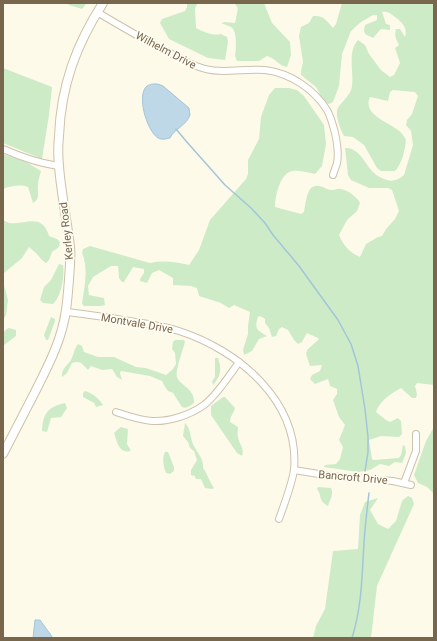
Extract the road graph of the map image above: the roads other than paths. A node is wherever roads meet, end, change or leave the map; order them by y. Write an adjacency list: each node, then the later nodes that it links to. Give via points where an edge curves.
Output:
1 (103, 3): 2 (street, Kerley Road)
2 (97, 12): 4 (street, Kerley Road, via 78,49 66,84 60,116); 5 (street, Wilhelm Drive, via 162,50 199,67 221,72 277,72 304,86 328,110 332,122 337,140 337,163)
3 (3, 149): 4 (street, via 21,157)
4 (58, 166): 6 (street, Kerley Road, via 70,246)
5 (333, 175)
6 (66, 312): 7 (street, Montvale Drive, via 152,324 178,331 208,343); 10 (street, Kerley Road, via 59,339 46,370)
7 (239, 362): 8 (street, via 204,405 184,415 153,421); 11 (street, Montvale Drive, via 266,387 281,409 290,431)
8 (116, 412)
9 (416, 434): 12 (street, via 416,451)
10 (3, 454)
11 (294, 470): 12 (street, Bancroft Drive); 14 (street, Montvale Drive)
12 (404, 483): 13 (street, Bancroft Drive)
13 (411, 485)
14 (279, 519)

